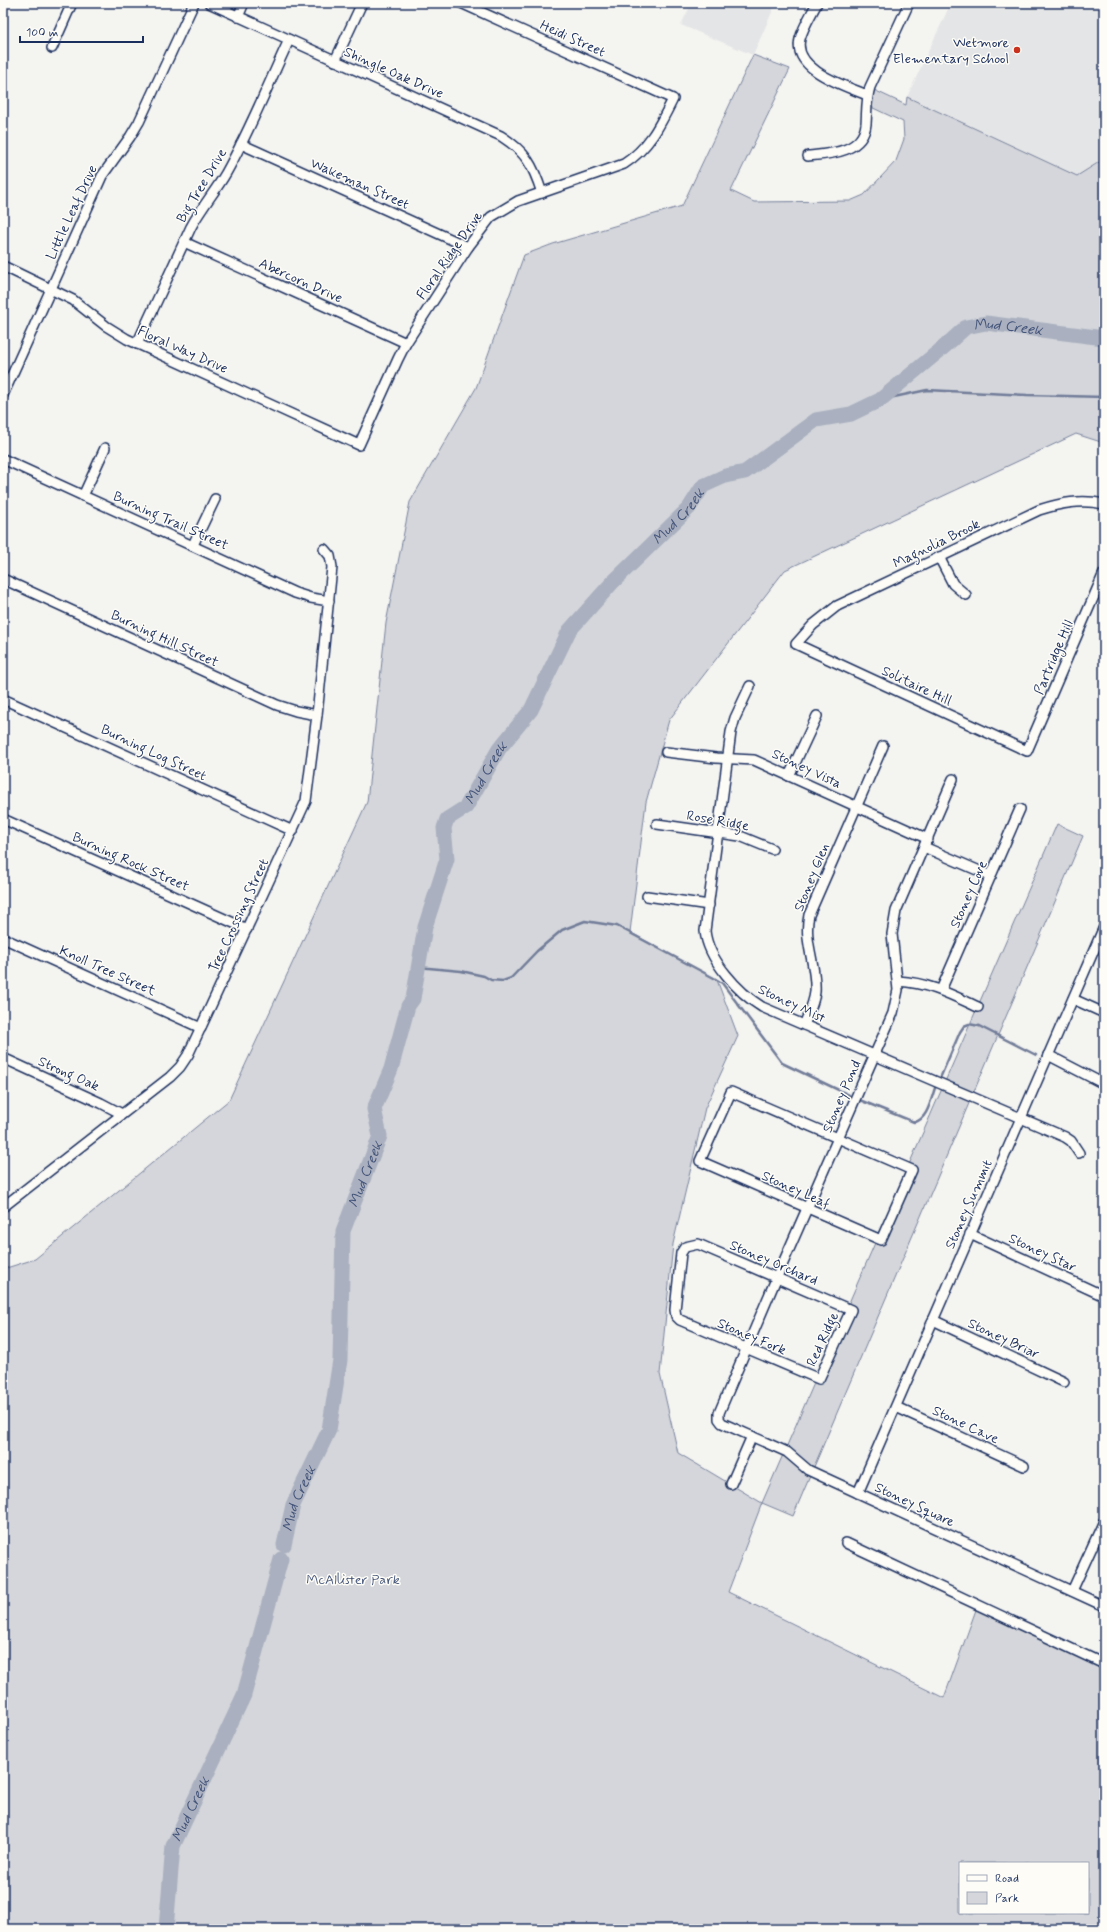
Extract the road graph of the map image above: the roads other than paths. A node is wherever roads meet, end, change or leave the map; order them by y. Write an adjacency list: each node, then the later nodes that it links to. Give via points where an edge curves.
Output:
1 (72, 3): 11 (street)
2 (194, 3): 21 (street, Little Leaf Drive, via 139,122 102,176)
3 (209, 3): 9 (street, Shingle Oak Drive)
4 (244, 3): 9 (street)
5 (362, 3): 12 (street)
6 (461, 3): 14 (street, Heidi Street)
7 (817, 3): 13 (street, via 800,40 803,59 808,66 820,73)
8 (909, 3): 13 (street)
9 (238, 16): 10 (street, Shingle Oak Drive)
10 (289, 40): 12 (street, Shingle Oak Drive); 15 (street, Big Tree Drive)
11 (52, 48)
12 (335, 61): 17 (street, Shingle Oak Drive, via 508,140 531,163)
13 (867, 95): 16 (street, via 865,129 859,140 840,152)
14 (673, 99): 17 (street, Floral Ridge Drive, via 651,139 632,159 616,168)
15 (241, 144): 18 (street, Big Tree Drive, via 225,175 199,212); 19 (street, Wakeman Street)
16 (808, 156)
17 (542, 193): 19 (street, Floral Ridge Drive, via 500,210)
18 (184, 242): 22 (street, Abercorn Drive); 23 (street, Big Tree Drive)
19 (468, 247): 22 (street, Floral Ridge Drive)
20 (3, 266): 21 (street, Floral Way Drive)
21 (51, 288): 23 (street, Floral Way Drive); 24 (street, Little Leaf Drive)
22 (406, 343): 25 (street, Floral Ridge Drive)
23 (137, 344): 25 (street, Floral Way Drive)
24 (3, 395)
25 (359, 445)
26 (105, 448): 28 (street)
27 (3, 459): 28 (street, Burning Trail Street)
28 (84, 496): 31 (street, Burning Trail Street)
29 (215, 499): 31 (street)
30 (1104, 504): 33 (street, Magnolia Brook, via 1090,501 1069,502 1039,510)
31 (193, 545): 37 (street, Burning Trail Street, via 295,593)
32 (324, 549): 37 (street, Tree Crossing Street, via 332,561)
33 (939, 557): 36 (street, via 953,584); 38 (street, Magnolia Brook, via 837,606 813,625)
34 (1104, 573): 44 (street, Partridge Hill)
35 (3, 579): 41 (street, Burning Hill Street, via 277,705)
36 (966, 595)
37 (329, 601): 41 (street, Tree Crossing Street)
38 (796, 644): 44 (street, Solitaire Hill)
39 (750, 686): 46 (street, Stoney Mist, via 735,718)
40 (3, 699): 53 (street, Burning Log Street)
41 (317, 715): 53 (street, Tree Crossing Street, via 308,791)
42 (817, 716): 47 (street)
43 (883, 746): 49 (street, Stoney Glen)
44 (1027, 751)
45 (666, 752): 46 (street, Stoney Vista)
46 (728, 758): 47 (street, Stoney Vista, via 754,760); 54 (street, Stoney Mist)
47 (789, 776): 49 (street, Stoney Vista)
48 (953, 779): 55 (street, Stoney Pond)
49 (856, 806): 55 (street, Stoney Vista); 68 (street, Stoney Glen, via 813,904 807,925 815,993)
50 (1020, 809): 57 (street, Stoney Cove)
51 (3, 819): 61 (street, Burning Rock Street)
52 (657, 824): 54 (street, Rose Ridge)
53 (293, 831): 61 (street, Tree Crossing Street)
54 (717, 832): 56 (street, Rose Ridge, via 751,839); 59 (street, Stoney Mist)
55 (926, 843): 57 (street, Stoney Vista); 63 (street, Stoney Pond, via 898,904 892,926)
56 (772, 849)
57 (991, 876): 64 (street, Stoney Cove)
58 (647, 896): 59 (street)
59 (709, 905): 68 (street, Stoney Mist, via 705,931 708,945 734,984 762,1007)
60 (1104, 926): 65 (street, Stoney Summit)
61 (247, 929): 69 (street, Tree Crossing Street)
62 (3, 938): 69 (street, Knoll Tree Street)
63 (898, 981): 64 (street, via 922,983); 70 (street, Stoney Pond, via 893,1013)
64 (941, 990): 66 (street)
65 (1073, 999): 67 (street); 71 (street, Stoney Summit)
66 (978, 1007)
67 (1104, 1013)
68 (804, 1025): 70 (street, Stoney Mist)
69 (201, 1028): 74 (street, Tree Crossing Street, via 180,1067)
70 (874, 1055): 75 (street, Stoney Mist); 76 (street, Stoney Pond)
71 (1048, 1055): 73 (street); 75 (street, Stoney Summit)
72 (3, 1058): 74 (street, Strong Oak)
73 (1104, 1084)
74 (122, 1114): 78 (street, Tree Crossing Street)
75 (1021, 1118): 77 (street, Stoney Mist, via 1071,1141); 80 (street, Stoney Summit)
76 (838, 1138): 79 (street, Stoney Pond); 79 (street, Stoney Leaf, via 912,1170 882,1240); 79 (street, Stoney Leaf, via 731,1092 700,1161)
77 (1079, 1153)
78 (3, 1206)
79 (807, 1209): 81 (street, Stoney Pond)
80 (970, 1234): 82 (street, Stoney Star); 85 (street, Stoney Summit)
81 (776, 1279): 83 (street, Stoney Orchard); 84 (street, Stoney Orchard, via 698,1244 685,1247 681,1253); 86 (street, Stoney Pond)
82 (1104, 1296)
83 (851, 1310): 87 (street, Red Ridge)
84 (676, 1316): 86 (street, Stoney Fork)
85 (933, 1320): 88 (street, Stoney Briar); 89 (street, Stoney Summit)
86 (746, 1349): 87 (street, Stoney Fork); 90 (street, Stoney Pond)
87 (819, 1379)
88 (1064, 1382)
89 (896, 1407): 92 (street, Stone Cave); 94 (street, Stoney Summit)
90 (719, 1419): 91 (street, Stoney Square, via 722,1423)
91 (752, 1436): 93 (street); 94 (street, Stoney Square, via 787,1452 807,1469)
92 (1024, 1466)
93 (731, 1484)
94 (858, 1493): 97 (street, Stoney Square)
95 (1104, 1521): 97 (street)
96 (846, 1543): 99 (street)
97 (1072, 1591): 98 (street, Stoney Square)
98 (1104, 1606)
99 (1104, 1664)

